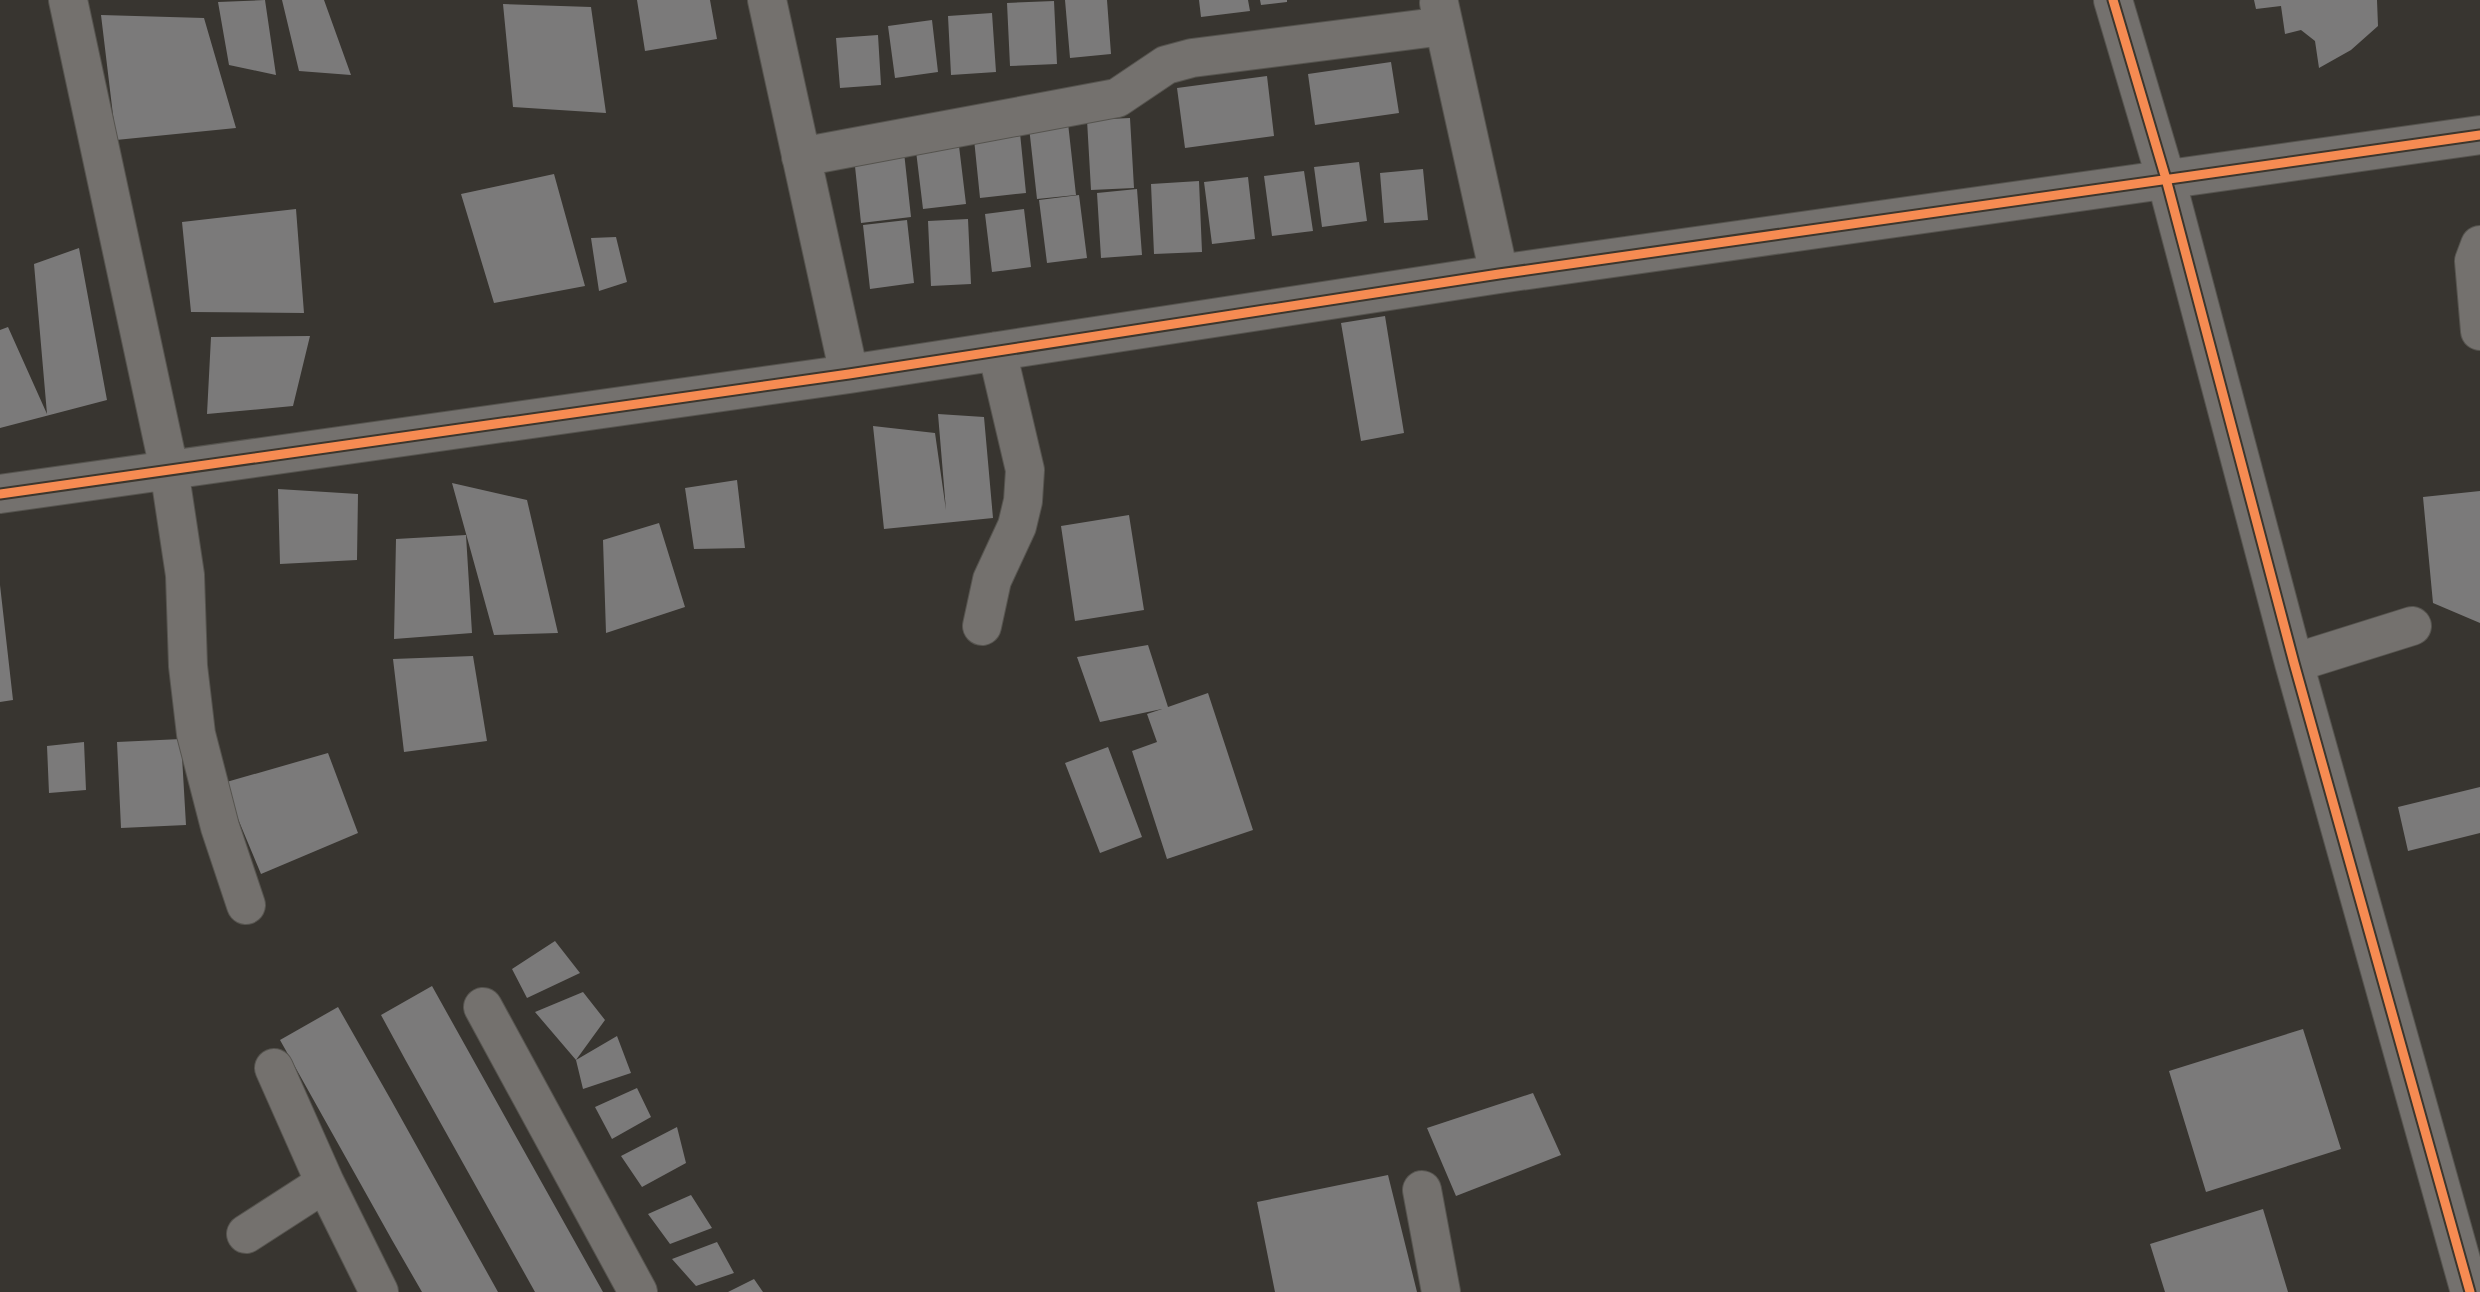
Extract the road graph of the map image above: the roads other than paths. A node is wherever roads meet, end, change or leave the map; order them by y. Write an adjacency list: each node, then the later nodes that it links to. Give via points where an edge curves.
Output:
1 (68, 0): 13 (street)
2 (767, 0): 6 (street)
3 (2113, 0): 7 (street)
4 (1441, 13): 6 (street, via 1192,58 1166,65 1117,98); 9 (street)
5 (2480, 135): 7 (street)
6 (801, 157): 12 (street)
7 (2166, 179): 9 (street); 17 (street)
8 (2480, 245): 10 (street, via 2474,261)
9 (1499, 274): 11 (street)
10 (2480, 331)
11 (997, 351): 12 (street); 15 (street, via 1025,470 1017,526 992,580)
12 (849, 374): 13 (street)
13 (169, 469): 14 (street); 18 (street, via 185,575 196,734)
14 (0, 494)
15 (982, 626)
16 (2413, 626): 17 (street)
17 (2294, 663): 27 (street)
18 (246, 905)
19 (483, 1007): 25 (street)
20 (274, 1068): 21 (street)
21 (325, 1183): 23 (street); 24 (street)
22 (1422, 1190): 26 (street)
23 (246, 1234)
24 (379, 1292)
25 (638, 1292)
26 (1441, 1292)
27 (2470, 1292)

